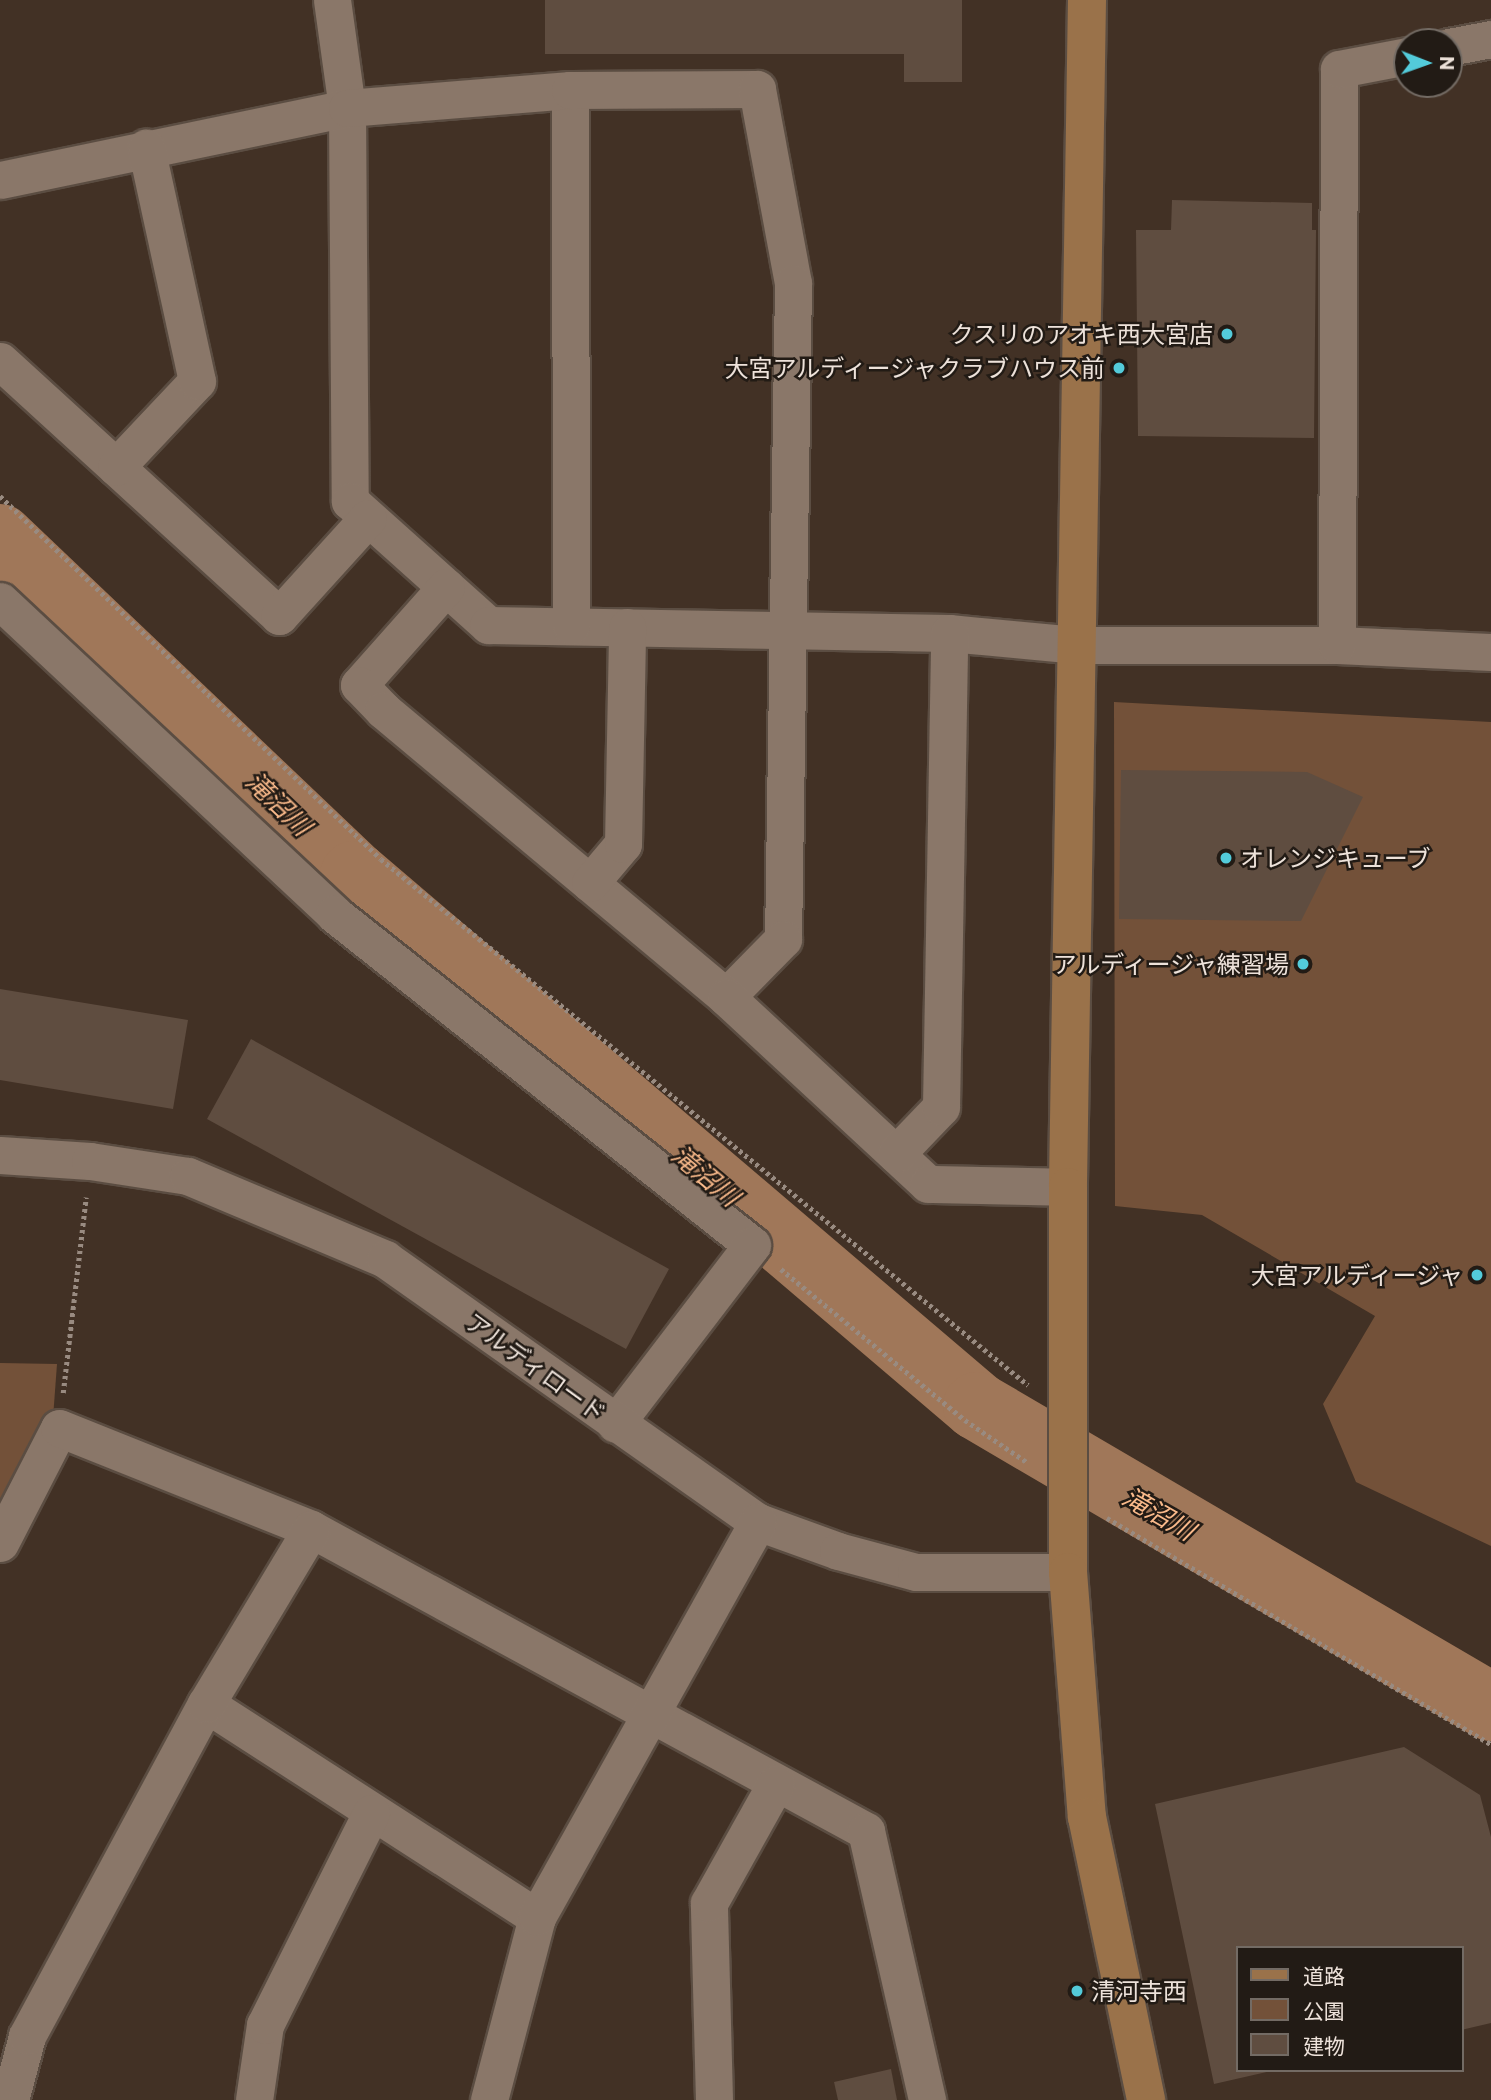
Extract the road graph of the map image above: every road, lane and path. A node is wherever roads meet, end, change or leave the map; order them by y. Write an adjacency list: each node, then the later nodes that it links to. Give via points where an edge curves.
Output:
1 (332, 0): 7 (street)
2 (1087, 0): 20 (street)
3 (1491, 39): 4 (street)
4 (1463, 44)
5 (1393, 59): 21 (street, via 1339,69)
6 (570, 90): 7 (street); 16 (street); 18 (street, via 757,89 793,283)
7 (347, 108): 8 (street); 13 (street, via 349,501)
8 (146, 147): 9 (street); 11 (street, via 197,380)
9 (0, 180)
10 (0, 361): 11 (street)
11 (116, 467): 13 (street, via 279,616)
12 (0, 496): 30 (path, via 382,859)
13 (368, 518): 14 (street)
14 (446, 587): 16 (street, via 488,625); 23 (street, via 359,685)
15 (0, 601): 29 (street, via 334,914)
16 (571, 626): 17 (street)
17 (627, 627): 18 (street); 23 (street, via 623,844)
18 (790, 629): 19 (street); 24 (street, via 783,939)
19 (949, 633): 20 (street); 25 (street, via 941,1107)
20 (1074, 645): 21 (street); 28 (street)
21 (1336, 645): 22 (street)
22 (1491, 652)
23 (590, 883): 24 (street)
24 (726, 997): 25 (street)
25 (896, 1154): 28 (street, via 928,1184)
26 (0, 1155): 27 (street, アルディロード)
27 (90, 1161): 31 (street, アルディロード, via 188,1176 385,1259); 32 (path)
28 (1068, 1187): 38 (street)
29 (752, 1245): 31 (street); 33 (path, via 965,1420)
30 (1028, 1385)
31 (615, 1424): 35 (street, アルディロード)
32 (60, 1428): 36 (street); 37 (street)
33 (1028, 1463)
34 (1097, 1512): 41 (path)
35 (758, 1522): 38 (street, アルディロード, via 838,1551 916,1572); 40 (street)
36 (311, 1529): 39 (street); 40 (street)
37 (1, 1540)
38 (1068, 1572): 50 (street, via 1087,1816)
39 (206, 1704): 43 (street); 45 (street, via 27,2036)
40 (647, 1715): 42 (street); 44 (street)
41 (1491, 1744)
42 (776, 1783): 48 (street, via 709,1903); 49 (street, via 866,1831)
43 (371, 1813): 44 (street); 46 (street, via 265,2025)
44 (537, 1916): 47 (street)
45 (10, 2100)
46 (254, 2100)
47 (489, 2100)
48 (714, 2100)
49 (927, 2100)
50 (1146, 2100)

